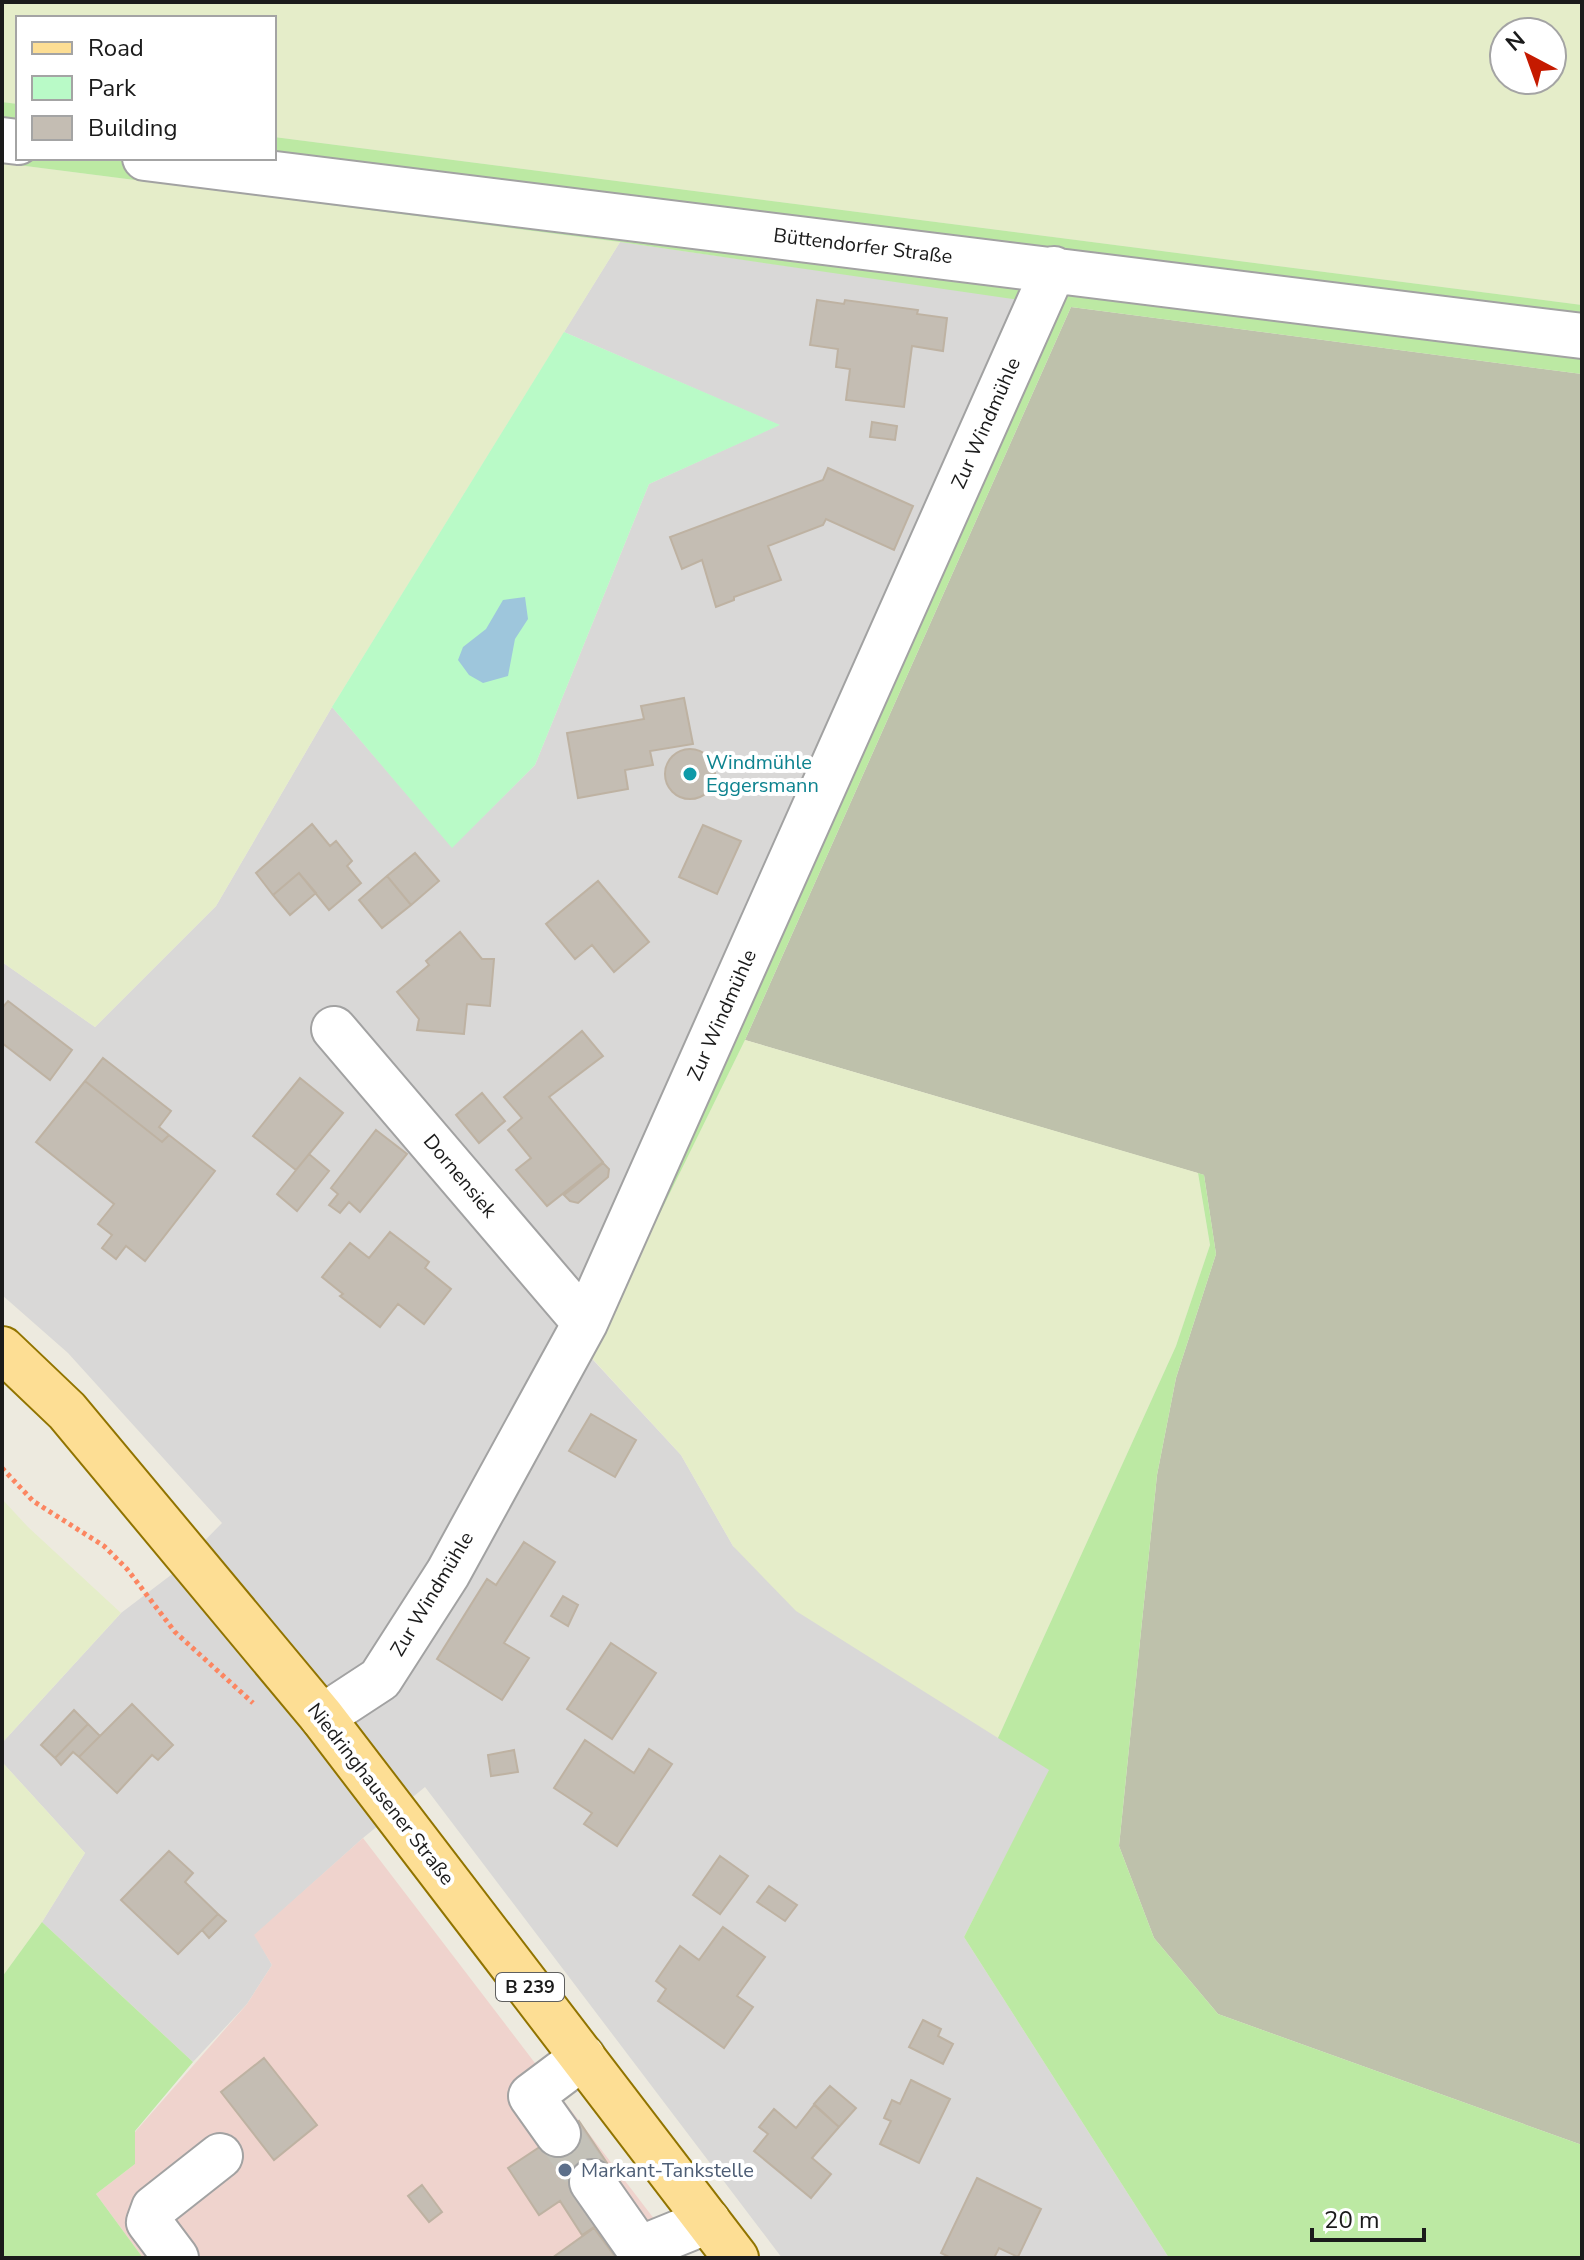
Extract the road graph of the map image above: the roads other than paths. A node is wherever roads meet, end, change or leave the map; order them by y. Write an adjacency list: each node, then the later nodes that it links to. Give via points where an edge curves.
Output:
1 (161, 160): 2 (street, Büttendorfer Straße)
2 (1054, 269): 3 (street, Büttendorfer Straße); 5 (street, Zur Windmühle)
3 (1582, 336)
4 (334, 1029): 5 (street, Dornensiek)
5 (585, 1323): 7 (street, Zur Windmühle, via 448,1573 380,1679)
6 (2, 1349): 7 (main road, Niedringhausener Straße / B 239, via 67,1411)
7 (322, 1717): 8 (main road, Niedringhausener Straße / B 239)
8 (583, 2057): 9 (street, via 531,2096); 12 (main road, Niedringhausener Straße / B 239)
9 (558, 2134)
10 (220, 2156): 13 (street, via 154,2208 149,2222)
11 (592, 2182): 12 (street, via 639,2249)
12 (708, 2221): 14 (main road, Niedringhausener Straße / B 239)
13 (176, 2258)
14 (736, 2258)

